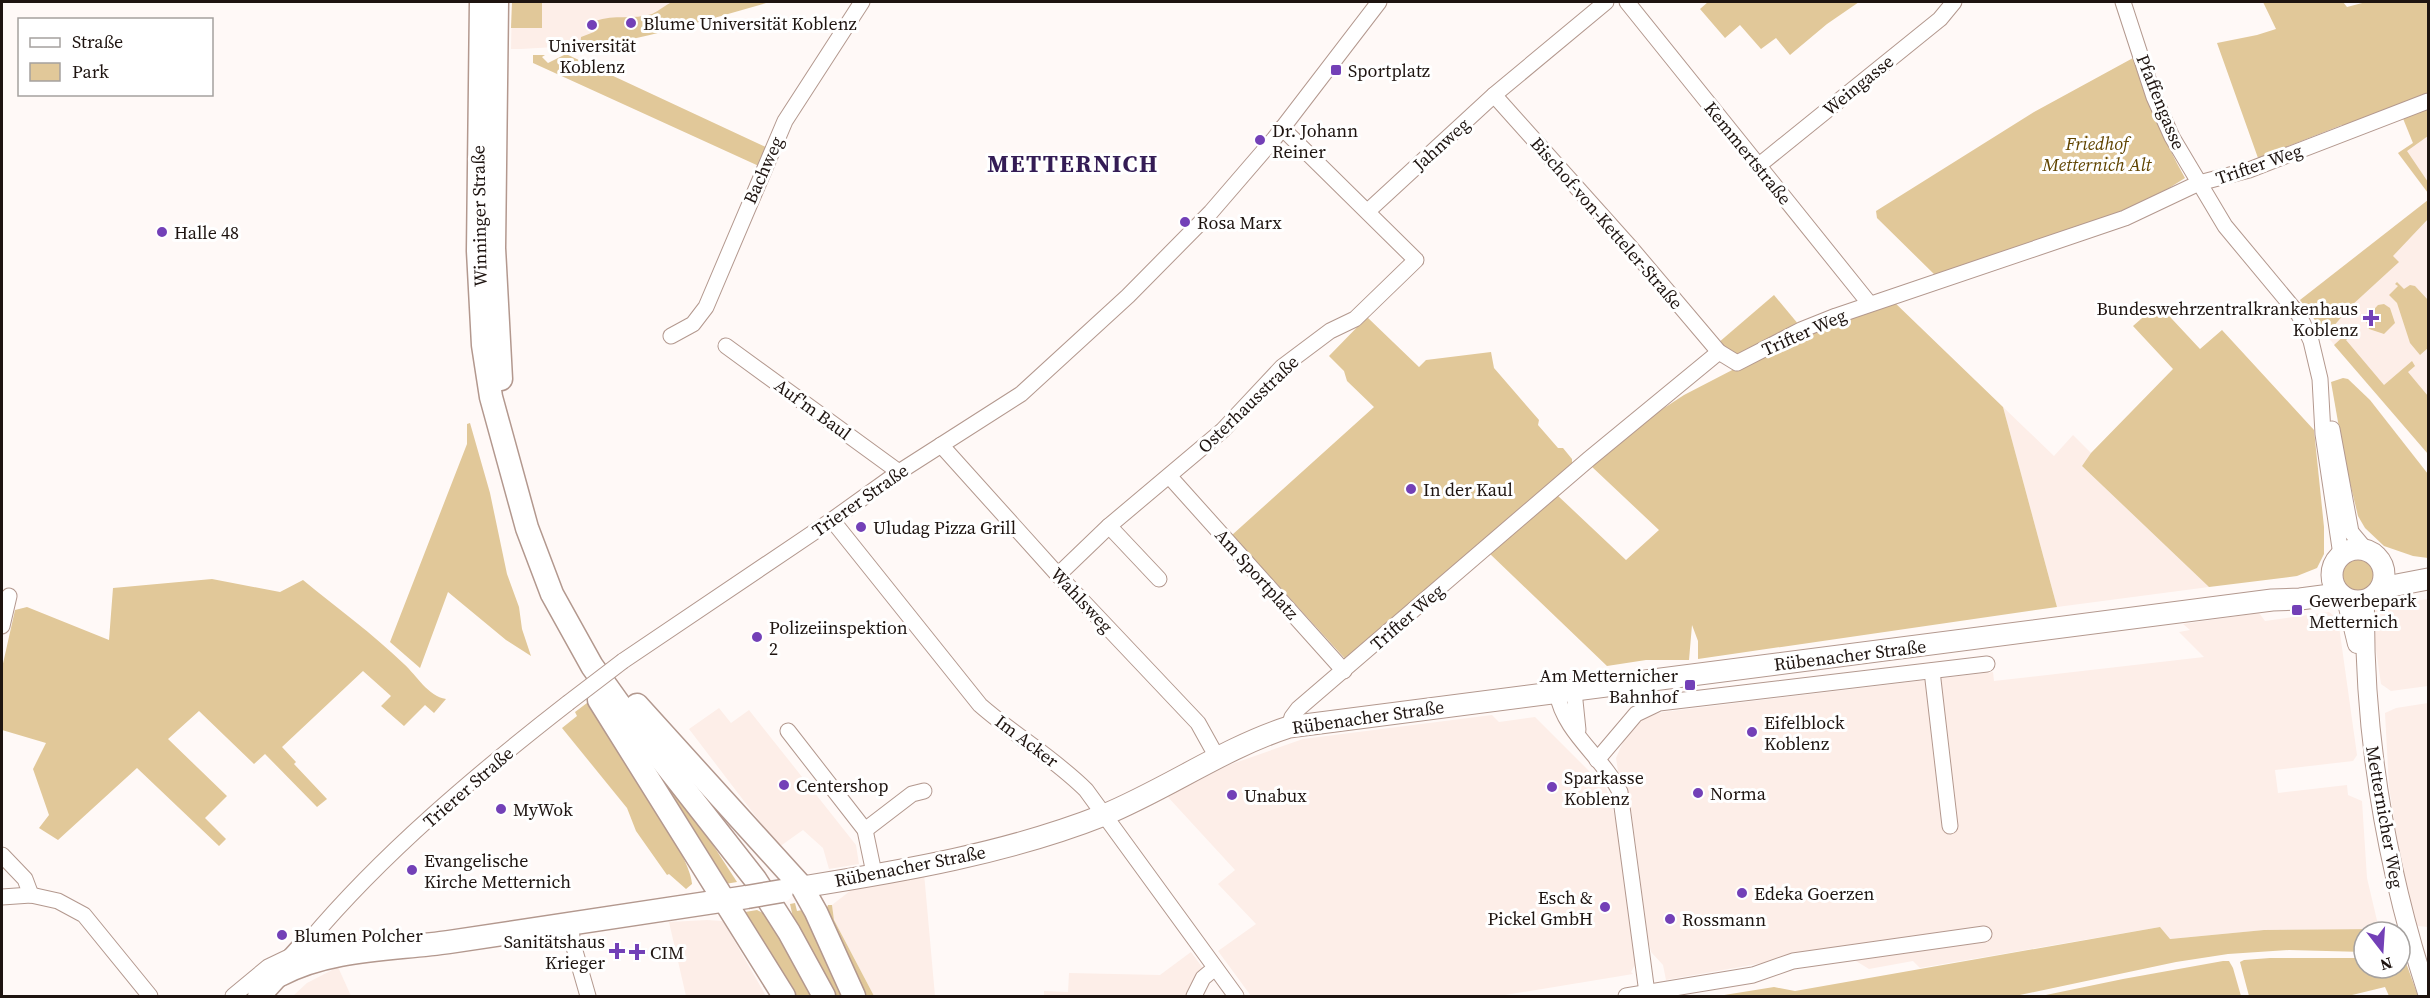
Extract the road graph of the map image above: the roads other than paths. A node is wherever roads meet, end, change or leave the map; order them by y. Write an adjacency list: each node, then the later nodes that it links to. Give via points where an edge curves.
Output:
1 (481, 2): 20 (main road, Winninger Straße, via 479,274 486,373)
2 (497, 2): 20 (main road, Winninger Straße, via 494,248)
3 (862, 2): 16 (street, Bachweg, via 785,121 706,307 693,324)
4 (1379, 2): 11 (street, Trierer Straße)
5 (1606, 2): 9 (street, Jahnweg)
6 (1627, 2): 12 (street, Kemmertstraße)
7 (1954, 2): 12 (street, Weingasse, via 1940,19)
8 (2123, 2): 13 (street, Pfaffengasse, via 2154,97)
9 (1494, 95): 14 (street, Jahnweg); 18 (street, Bischof-von-Ketteler-Straße)
10 (2428, 101): 13 (street, Trifter Weg, via 2249,170)
11 (1282, 128): 14 (street); 21 (street, Trierer Straße, via 1174,251 1078,344 1021,393)
12 (1758, 166): 15 (street, Kemmertstraße)
13 (2199, 183): 15 (street, Trifter Weg, via 2125,218); 19 (street, Pfaffengasse, via 2226,226 2301,319 2315,352)
14 (1368, 211): 23 (street, Osterhausstraße, via 1416,260 1355,319 1330,331 1282,368)
15 (1869, 303): 18 (street, Trifter Weg, via 1801,330 1737,363)
16 (671, 336)
17 (726, 346): 22 (street, Auf'm Baul)
18 (1719, 352): 37 (street, Trifter Weg)
19 (2320, 379): 26 (street, Pfaffengasse, via 2351,532); 32 (street, Pfaffengasse, via 2323,434)
20 (501, 428): 35 (main road, Winninger Straße, via 515,491 535,550)
21 (940, 445): 22 (street, Trierer Straße); 29 (street, Wahlsweg)
22 (899, 472): 24 (street, Trierer Straße)
23 (1170, 477): 25 (street, Osterhausstraße); 37 (street, Am Sportplatz)
24 (832, 520): 45 (street, Im Acker, via 980,705 1068,772); 56 (street, Trierer Straße, bridge, via 623,661 513,747 392,853)
25 (1109, 526): 29 (street, Osterhausstraße); 30 (street)
26 (2366, 550): 27 (main road); 32 (main road, Rübenacher Straße, via 2357,549)
27 (2383, 567): 28 (main road); 32 (main road, via 2384,581)
28 (2428, 574)
29 (1058, 575): 42 (street, Wahlsweg, via 1198,723)
30 (1160, 579)
31 (2428, 579): 32 (main road, Rübenacher Straße)
32 (2351, 585): 39 (main road, Rübenacher Straße, via 2300,599); 71 (street, Metternicher Weg, via 2384,833)
33 (9, 596): 34 (street)
34 (2, 626)
35 (574, 635): 50 (main road, via 595,651); 53 (main road, via 583,673); 66 (main road, via 619,704 755,879)
36 (1988, 664): 38 (street, Rübenacher Straße)
37 (1344, 671): 40 (street, Trifter Weg, via 1298,709)
38 (1932, 671): 43 (street, Rübenacher Straße, via 1652,705 1636,714); 46 (street, Rübenacher Straße)
39 (1565, 692): 40 (main road, Rübenacher Straße); 43 (street, via 1562,710)
40 (1289, 727): 42 (main road, Rübenacher Straße)
41 (789, 731): 47 (street)
42 (1218, 759): 45 (main road, Rübenacher Straße)
43 (1597, 760): 60 (street, via 1617,784 1623,800)
44 (924, 791): 47 (street, via 912,794)
45 (1103, 815): 49 (main road, Rübenacher Straße, via 1010,845); 58 (street, Im Acker)
46 (1950, 826)
47 (865, 830): 49 (street)
48 (2, 855): 51 (street, via 25,879)
49 (874, 873): 50 (main road, Rübenacher Straße)
50 (792, 889): 53 (main road, Rübenacher Straße, bridge); 67 (main road, via 816,912)
51 (31, 895): 52 (street); 61 (street, via 58,901 84,915)
52 (2, 897)
53 (723, 900): 54 (main road, Rübenacher Straße); 65 (main road)
54 (570, 923): 57 (main road, Rübenacher Straße); 64 (street)
55 (1984, 934): 60 (street, via 1793,961 1753,975)
56 (303, 948): 57 (main road, Rübenacher Straße, via 316,946); 59 (main road, Trierer Straße); 62 (street, Trierer Straße, via 267,967)
57 (347, 954): 59 (main road, Rübenacher Straße, via 309,962)
58 (1215, 968): 68 (street, via 1203,978); 69 (street, Im Acker)
59 (280, 975): 63 (main road, Trierer Straße)
60 (1647, 993): 70 (street)
61 (150, 996)
62 (233, 996)
63 (259, 996)
64 (588, 996)
65 (784, 996)
66 (824, 996)
67 (854, 996)
68 (1194, 996)
69 (1236, 996)
70 (1626, 996)
71 (2428, 996)

